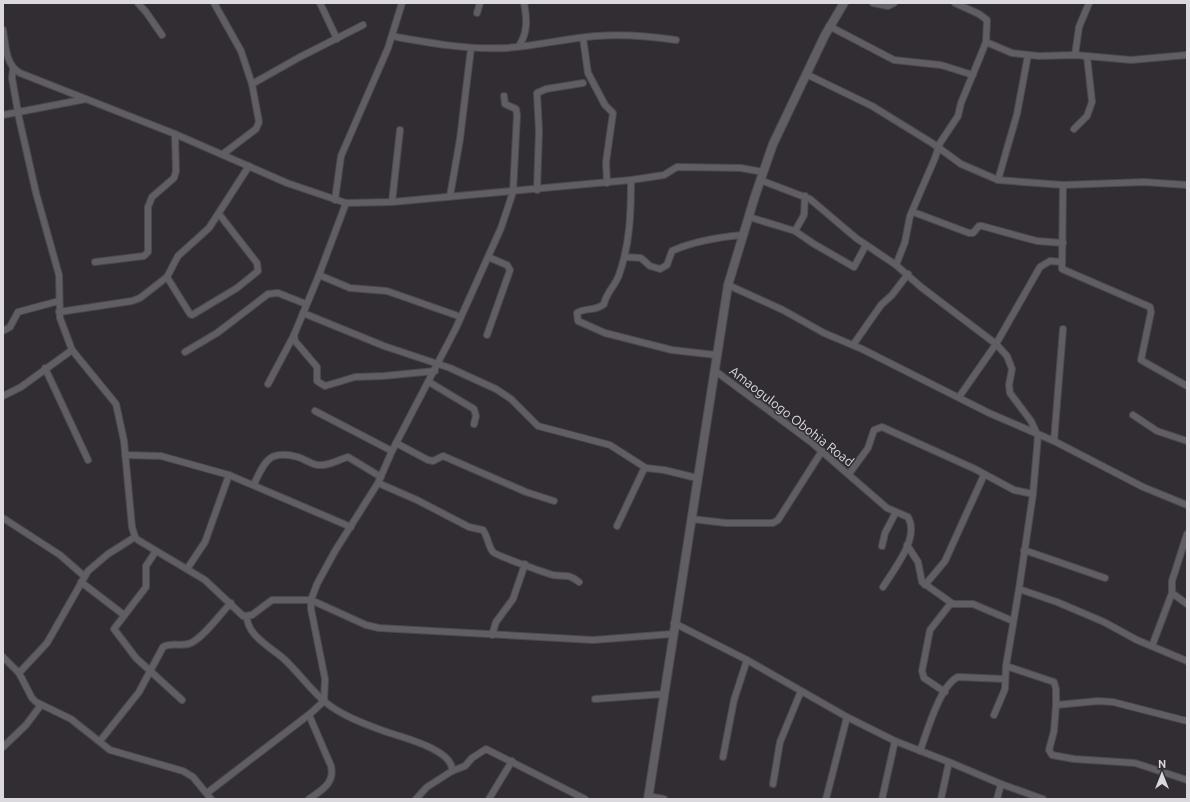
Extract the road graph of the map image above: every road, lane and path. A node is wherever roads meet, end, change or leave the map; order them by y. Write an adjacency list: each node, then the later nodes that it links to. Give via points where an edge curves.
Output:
1 (138, 3): 16 (street)
2 (214, 3): 32 (street, via 241,51)
3 (320, 3): 19 (street)
4 (402, 3): 17 (street)
5 (480, 3): 12 (street)
6 (524, 3): 22 (street, via 526,27)
7 (843, 3): 14 (street)
8 (873, 3): 9 (street, via 888,6)
9 (894, 3)
10 (955, 3): 21 (street, via 980,14 987,20)
11 (1089, 3): 26 (street, via 1079,27)
12 (478, 13)
13 (363, 25): 19 (street)
14 (830, 26): 29 (street); 30 (street, via 894,60 941,65)
15 (3, 30): 28 (street, via 9,62)
16 (162, 35)
17 (392, 36): 23 (street); 53 (street, via 341,156)
18 (583, 38): 20 (street, via 637,35); 22 (street); 46 (street, via 588,73 613,113 606,162)
19 (337, 39): 32 (street, via 300,56)
20 (676, 40)
21 (986, 42): 25 (street, via 1012,53); 30 (street)
22 (519, 46): 23 (street)
23 (471, 48): 51 (street)
24 (1187, 54): 27 (street, via 1136,60)
25 (1028, 55): 26 (street); 45 (street, via 1017,114)
26 (1074, 56): 27 (street)
27 (1087, 56): 37 (street, via 1092,102 1087,116)
28 (13, 69): 34 (street); 35 (street, via 12,78)
29 (806, 74): 40 (street, via 872,106); 43 (street, via 773,144)
30 (973, 75): 40 (street, via 958,116 946,132)
31 (583, 83): 49 (street, via 537,93)
32 (252, 84): 41 (street, via 259,122 256,129)
33 (504, 96): 50 (street, via 505,104 517,111)
34 (87, 99): 35 (street); 39 (street)
35 (18, 112): 36 (street); 72 (street, via 36,193 59,275)
36 (3, 115)
37 (1074, 128)
38 (400, 130): 54 (street)
39 (175, 134): 41 (street); 65 (street, via 174,178 152,197 148,208 148,252 144,256)
40 (939, 148): 45 (street, via 961,164); 56 (street)
41 (223, 154): 42 (street)
42 (249, 166): 53 (street); 57 (street)
43 (762, 176): 44 (street, via 741,168 677,167 664,175); 52 (street); 58 (street)
44 (631, 180): 46 (street); 64 (street, via 630,222)
45 (998, 180): 47 (street)
46 (607, 183): 49 (street)
47 (1063, 185): 48 (street, via 1144,182); 61 (street)
48 (1187, 185)
49 (537, 190): 50 (street)
50 (513, 192): 51 (street); 63 (street, via 506,217)
51 (450, 196): 54 (street)
52 (806, 196): 59 (street, via 804,215); 62 (street)
53 (335, 200): 55 (street)
54 (392, 202): 55 (street)
55 (346, 203): 69 (street)
56 (912, 212): 61 (street, via 969,233 982,226 1037,241); 67 (street, via 905,242)
57 (219, 214): 70 (street, via 209,228 178,256); 70 (street, via 257,263 258,271 237,288 192,315)
58 (749, 217): 59 (street); 60 (street)
59 (795, 231): 62 (street, via 854,267)
60 (743, 235): 64 (street, via 680,247 672,251 667,265 660,269 650,266 641,258); 71 (street)
61 (1063, 243): 66 (street)
62 (866, 245): 67 (street)
63 (488, 257): 76 (street); 80 (street, via 508,265 510,270)
64 (625, 257): 85 (street, via 618,278 604,304 594,310 581,310 577,313 578,321 605,333 690,353)
65 (94, 262)
66 (1062, 262): 81 (street, via 1050,261 1040,267); 92 (street, via 1062,268 1066,271 1150,307 1142,360)
67 (896, 264): 68 (street)
68 (908, 274): 81 (street, via 921,287); 82 (street, via 892,295 881,304)
69 (319, 275): 73 (street); 76 (street, via 350,288 386,291)
70 (167, 276): 74 (street, via 140,298 132,301)
71 (728, 286): 82 (street); 85 (street)
72 (58, 301): 74 (street); 78 (street, via 18,312 10,327)
73 (306, 304): 75 (street); 84 (street, via 278,293 268,294 217,333)
74 (59, 312): 83 (street)
75 (303, 313): 79 (street); 86 (street, via 384,346)
76 (461, 317): 86 (street)
77 (1063, 329): 99 (street)
78 (3, 331)
79 (294, 335): 89 (street, via 295,341 317,367 317,381 325,386 355,377); 91 (street)
80 (487, 335)
81 (996, 344): 94 (street); 98 (street, via 1011,365 1010,393 1031,421)
82 (853, 345): 94 (street)
83 (72, 350): 87 (street); 104 (street, via 116,404)
84 (185, 352)
85 (716, 355): 88 (street)
86 (438, 364): 89 (street); 106 (street, via 496,388 538,426 610,445 631,456)
87 (45, 368): 93 (street, via 21,387); 105 (street)
88 (714, 370): 103 (street, Amaogulogo Obohia Road); 110 (street)
89 (435, 371): 90 (street)
90 (429, 382): 97 (street, via 474,409); 101 (street)
91 (268, 384)
92 (1187, 386)
93 (3, 396)
94 (959, 397): 98 (street)
95 (315, 411): 102 (street)
96 (1133, 416): 100 (street, via 1156,431)
97 (474, 424)
98 (1038, 436): 99 (street); 113 (street)
99 (1054, 441): 116 (street, via 1131,481)
100 (1187, 441)
101 (396, 443): 102 (street); 115 (street, via 428,460 433,461 443,456 526,492)
102 (392, 451): 111 (street)
103 (822, 451): 107 (street, Amaogulogo Obohia Road); 119 (street, via 773,523 726,523)
104 (125, 455): 108 (street, via 161,456); 123 (street)
105 (88, 460)
106 (646, 468): 110 (street); 120 (street)
107 (849, 474): 109 (street, via 868,448 874,430 882,427); 117 (street, Amaogulogo Obohia Road, via 887,508)
108 (229, 475): 112 (street); 129 (street, via 205,542)
109 (984, 475): 113 (street, via 1014,490); 133 (street, via 945,561)
110 (697, 478): 119 (street)
111 (380, 480): 112 (street, via 348,457 328,465 318,465 297,457 271,456); 121 (street); 128 (street, via 469,527 483,530 494,553)
112 (254, 484): 121 (street)
113 (1033, 494): 126 (street)
114 (1187, 497): 116 (street)
115 (554, 501)
116 (1186, 505)
117 (896, 512): 124 (street, Amaogulogo Obohia Road, via 908,517 911,522 913,531); 125 (street, via 884,533)
118 (3, 518): 131 (street, via 60,555)
119 (692, 519): 144 (street)
120 (617, 526)
121 (351, 527): 137 (street, via 326,566)
122 (1187, 534): 136 (street, via 1172,581)
123 (135, 537): 127 (street); 131 (street, via 108,554)
124 (907, 545): 133 (street, via 918,562 921,580); 134 (street, Amaogulogo Obohia Road)
125 (882, 546)
126 (1024, 550): 130 (street); 135 (street)
127 (156, 551): 129 (street); 141 (street, via 146,566 146,588)
128 (525, 564): 132 (street, via 555,575 569,575); 146 (street, via 513,599 496,622)
129 (187, 569): 138 (street, via 213,586)
130 (1105, 578)
131 (82, 579): 141 (street); 153 (street, via 47,643)
132 (579, 582)
133 (925, 585): 139 (street)
134 (883, 587)
135 (1019, 589): 143 (street); 147 (street, via 1104,622)
136 (1172, 593): 140 (street); 147 (street)
137 (311, 600): 142 (street, via 272,600); 146 (street, via 366,625 380,628); 160 (street, via 312,621 325,679)
138 (231, 603): 142 (street, via 243,616); 152 (street, via 194,641 186,645 164,647)
139 (950, 603): 143 (street, via 959,606 972,604); 156 (street, via 930,630 922,671 924,678)
140 (1187, 604)
141 (124, 615): 152 (street, via 115,626 115,633)
142 (247, 616): 160 (street, via 248,625 262,641 288,662)
143 (1014, 621): 151 (street)
144 (674, 623): 145 (street); 149 (street)
145 (672, 634): 146 (street, via 593,640); 157 (street)
146 (492, 635)
147 (1152, 646): 150 (street)
148 (3, 657): 153 (street)
149 (747, 660): 155 (street); 171 (street, via 734,700)
150 (1187, 661)
151 (1006, 666): 154 (street); 162 (street, via 1054,682)
152 (151, 672): 159 (street); 167 (street, via 139,692)
153 (20, 673): 161 (street, via 32,698)
154 (1005, 680): 156 (street, via 958,678 952,680); 164 (street, via 1005,689)
155 (801, 691): 165 (street); 176 (street, via 780,742)
156 (945, 692): 170 (street, via 939,700)
157 (664, 694): 158 (street); 179 (street)
158 (595, 699)
159 (182, 700)
160 (324, 701): 163 (street); 174 (street, via 375,728 430,746 446,759 452,766)
161 (41, 705): 167 (street, via 71,719); 169 (street, via 26,725)
162 (1056, 705): 166 (street, via 1113,702); 175 (street, via 1054,731 1049,750 1052,755 1134,763)
163 (308, 716): 178 (street); 181 (street, via 333,774 325,788)
164 (994, 716)
165 (847, 717): 168 (street); 186 (street)
166 (1187, 721)
167 (100, 741): 178 (street, via 118,753 183,771 193,777)
168 (895, 741): 170 (street); 187 (street)
169 (3, 747)
170 (920, 751): 173 (street)
171 (723, 758)
172 (512, 761): 174 (street, via 486,749 465,766); 183 (street); 184 (street)
173 (949, 762): 177 (street); 188 (street)
174 (452, 771): 182 (street, via 427,787)
175 (1187, 780)
176 (773, 784)
177 (1001, 784): 189 (street); 190 (street)
178 (207, 793): 180 (street)
179 (648, 797): 185 (street)
180 (212, 799)
181 (309, 799)
182 (416, 799)
183 (489, 799)
184 (585, 799)
185 (664, 799)
186 (826, 799)
187 (882, 799)
188 (941, 799)
189 (997, 799)
190 (1043, 799)

